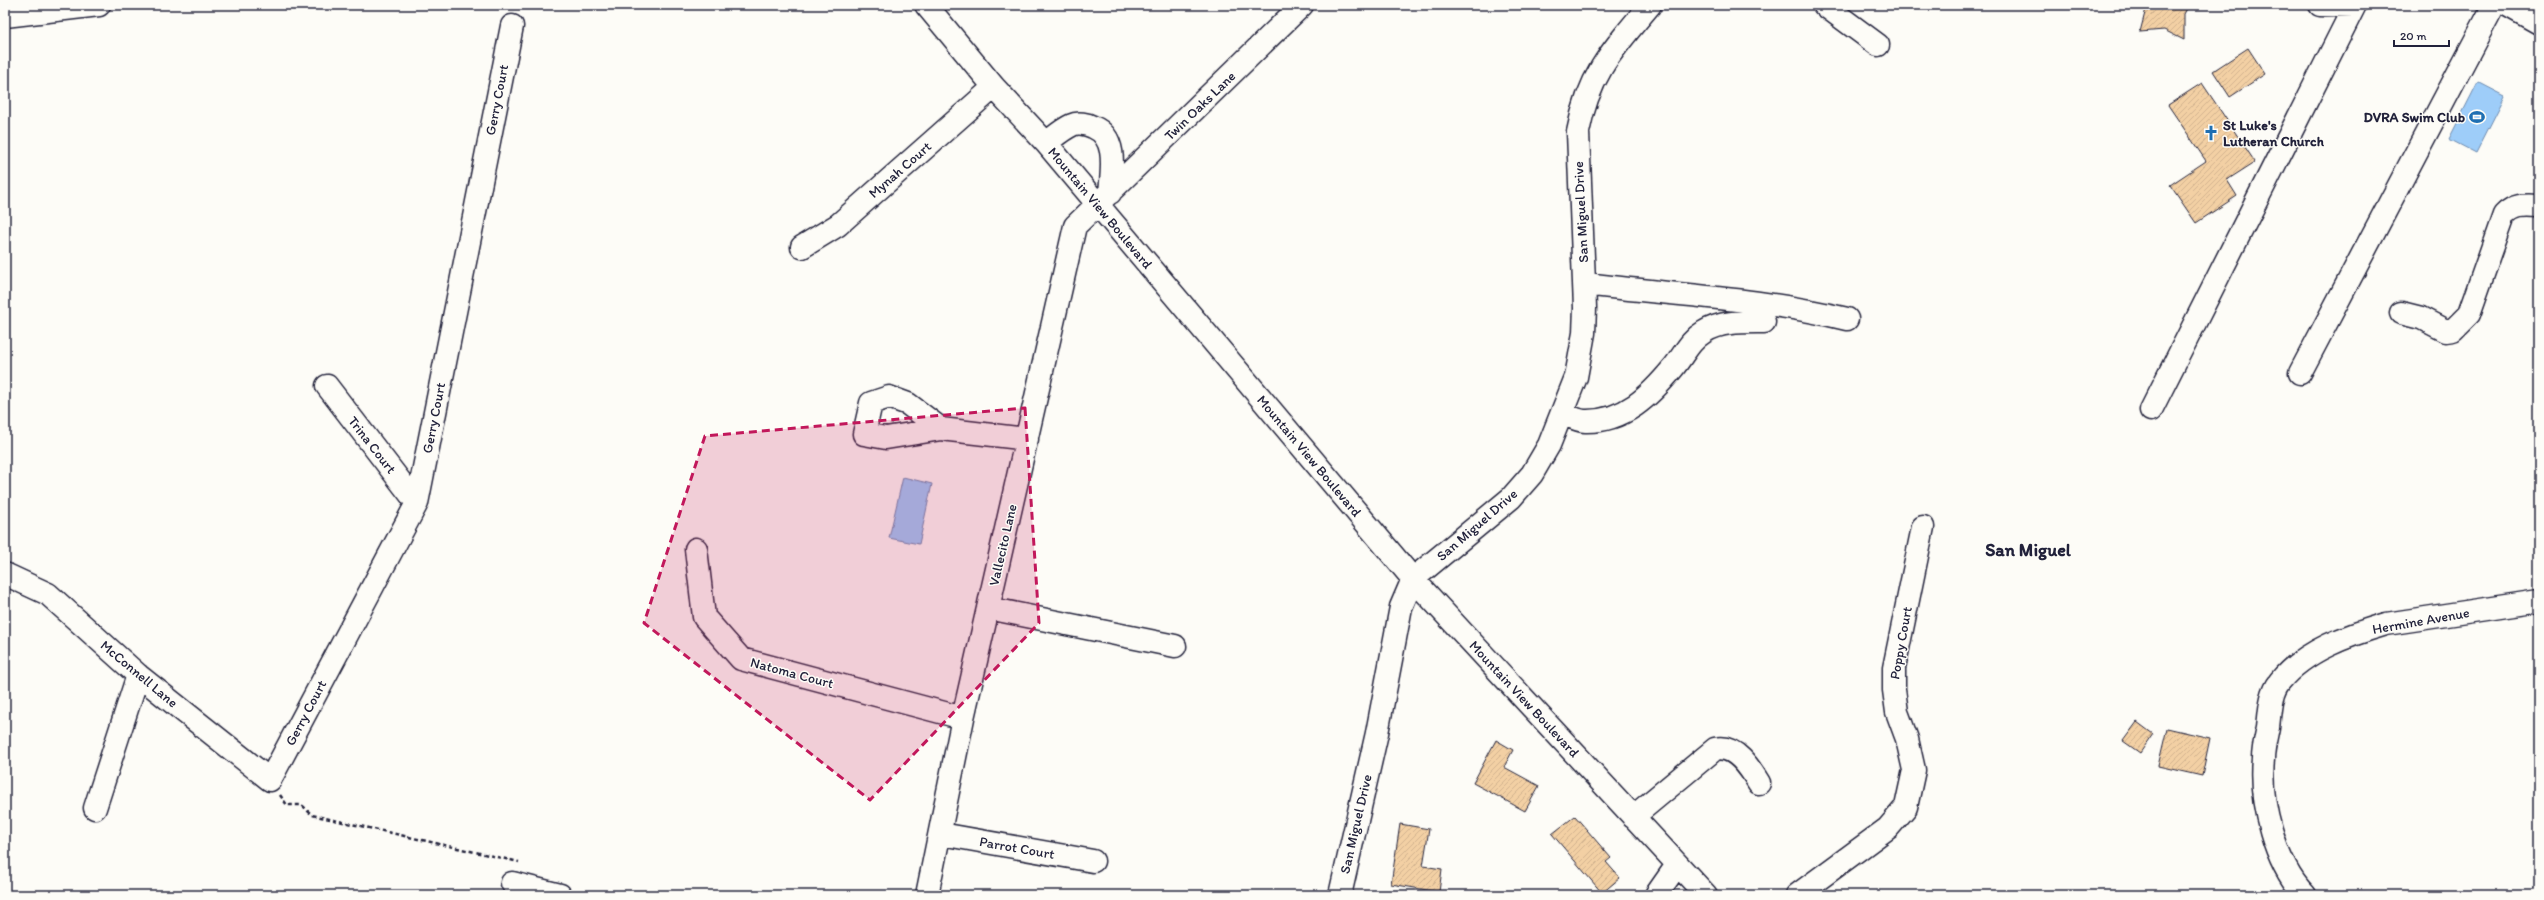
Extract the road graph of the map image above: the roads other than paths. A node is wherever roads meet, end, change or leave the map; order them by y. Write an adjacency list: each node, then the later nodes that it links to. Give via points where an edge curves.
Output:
1 (99, 5): 10 (street)
2 (926, 5): 14 (street, Mountain View Boulevard)
3 (1302, 5): 16 (street, Twin Oaks Lane)
4 (1650, 5): 19 (street, San Miguel Drive, via 1608,56 1594,79 1583,105 1578,132)
5 (1824, 5): 13 (street)
6 (2320, 5): 9 (street)
7 (2494, 5): 23 (street)
8 (2507, 5): 11 (street)
9 (2355, 6): 25 (street)
10 (5, 16)
11 (2539, 23)
12 (512, 26): 29 (street, Gerry Court)
13 (1878, 46)
14 (994, 87): 15 (street, Mountain View Boulevard); 18 (street, Mynah Court, via 838,225)
15 (1046, 143): 16 (street, Mountain View Boulevard); 16 (street, via 1073,124 1087,124 1101,130 1109,140 1112,158)
16 (1103, 199): 28 (street, Vallecito Lane, via 1075,226); 33 (street, Mountain View Boulevard)
17 (2539, 206): 20 (street, via 2521,205 2511,208 2504,215 2469,314 2453,330 2446,331 2421,318)
18 (802, 247)
19 (1585, 284): 21 (street, via 1738,300 1806,309); 26 (street, San Miguel Drive, via 1584,333 1576,377)
20 (2401, 313)
21 (1847, 318)
22 (1764, 322): 26 (street, via 1740,322 1705,331 1689,343 1649,395 1628,411 1612,418 1584,421)
23 (2300, 374)
24 (327, 386): 29 (street, Trina Court)
25 (2151, 410)
26 (1562, 413): 33 (street, San Miguel Drive, via 1549,445 1532,474 1511,498)
27 (941, 429): 28 (street)
28 (1027, 439): 35 (street, Vallecito Lane)
29 (417, 503): 39 (street, Gerry Court)
30 (1923, 527): 52 (street, Poppy Court, via 1894,668 1897,712 1908,739 1914,770 1906,807 1888,828)
31 (696, 549): 38 (street, Natoma Court, via 704,617 741,659)
32 (5, 574): 37 (street, McConnell Lane, via 48,594)
33 (1413, 580): 42 (street, Mountain View Boulevard); 49 (street, San Miguel Drive, via 1401,607)
34 (2539, 601): 53 (street, Hermine Avenue, via 2386,624 2362,631 2335,642 2294,666 2279,682 2271,699 2262,760 2264,786 2273,838 2282,865)
35 (988, 608): 36 (street); 38 (street, Vallecito Lane)
36 (1175, 646)
37 (138, 675): 39 (street, McConnell Lane); 41 (street)
38 (963, 718): 43 (street, Vallecito Lane)
39 (270, 780)
40 (1759, 783): 42 (street, via 1748,764 1721,748 1702,758)
41 (96, 808)
42 (1633, 817): 45 (street, Mountain View Boulevard)
43 (941, 834): 44 (street, Parrot Court); 48 (street, Vallecito Lane)
44 (1093, 861)
45 (1677, 865): 50 (street); 51 (street, Mountain View Boulevard)
46 (512, 883): 47 (street)
47 (560, 895)
48 (927, 895)
49 (1340, 895)
50 (1656, 895)
51 (1706, 895)
52 (1797, 895)
53 (2305, 895)

